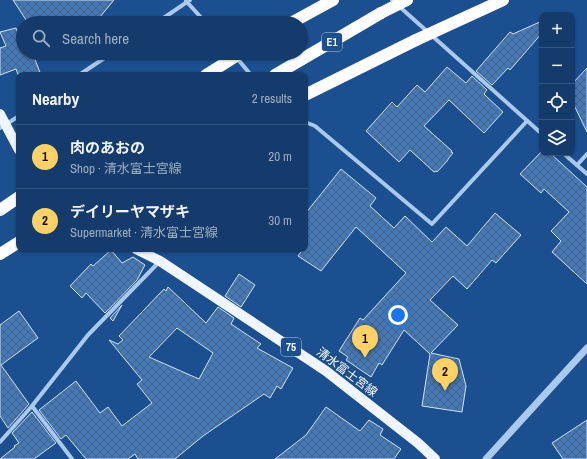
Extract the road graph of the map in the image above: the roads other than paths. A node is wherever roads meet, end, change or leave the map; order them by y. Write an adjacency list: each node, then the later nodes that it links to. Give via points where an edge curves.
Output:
1 (318, 0): 9 (highway)
2 (332, 0): 10 (highway)
3 (392, 0): 23 (street)
4 (407, 0): 11 (highway, E1, bridge)
5 (503, 0): 20 (highway, bridge)
6 (188, 1): 7 (street); 8 (street)
7 (166, 16)
8 (200, 16)
9 (295, 16)
10 (303, 16)
11 (308, 56)
12 (102, 60): 16 (street)
13 (229, 60): 17 (highway, bridge)
14 (238, 60): 18 (street)
15 (300, 60): 19 (highway, E1, bridge)
16 (84, 72)
17 (211, 72)
18 (248, 72)
19 (280, 72)
20 (308, 94)
21 (0, 114): 25 (main road)
22 (16, 118): 25 (street)
23 (527, 121): 24 (street, via 432,224 316,126); 26 (street)
24 (308, 123)
25 (2, 127): 27 (main road)
26 (539, 131)
27 (16, 146)
28 (587, 154): 30 (street)
29 (566, 156): 30 (street)
30 (577, 165): 31 (street)
31 (587, 174)
32 (16, 200): 33 (highway)
33 (0, 210)
34 (16, 244): 36 (highway)
35 (142, 252): 37 (main road, 清水富士宮線 / 75)
36 (0, 254)
37 (160, 261): 39 (street, via 88,335); 42 (main road, 清水富士宮線 / 75, via 326,371)
38 (587, 348): 43 (street)
39 (32, 406): 40 (street); 41 (street)
40 (0, 442)
41 (72, 459)
42 (436, 459)
43 (486, 459)

